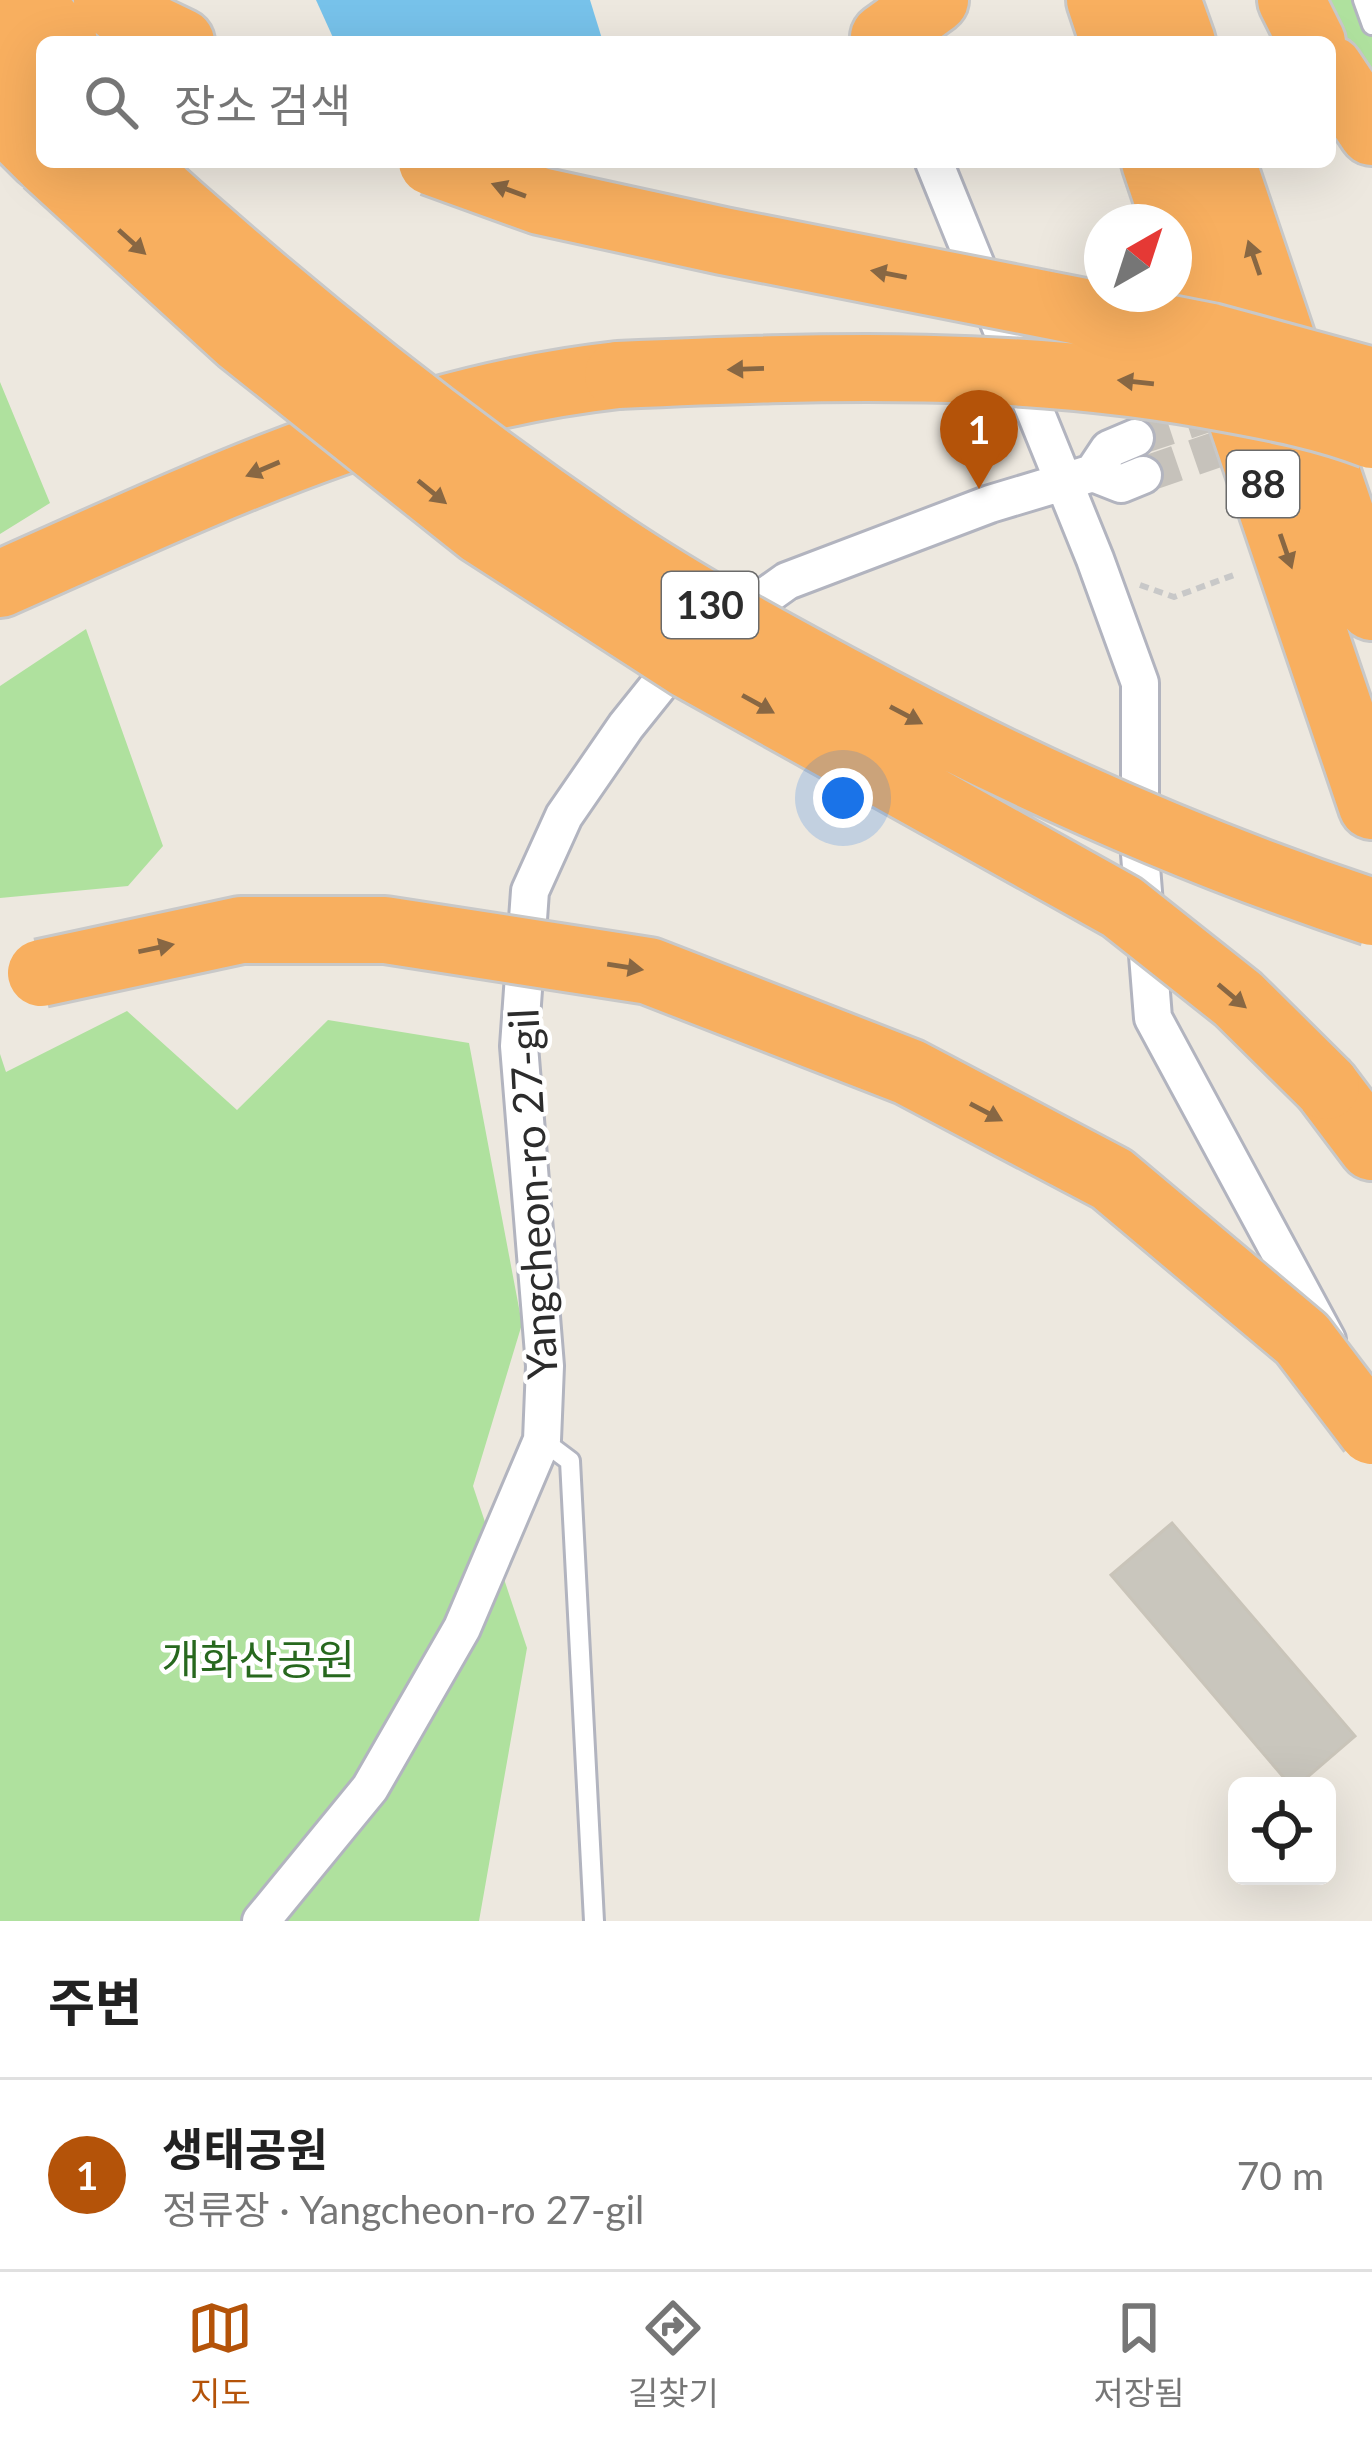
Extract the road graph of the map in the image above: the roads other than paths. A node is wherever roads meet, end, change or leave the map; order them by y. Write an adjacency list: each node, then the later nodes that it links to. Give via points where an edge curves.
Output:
1 (28, 0): 8 (highway)
2 (107, 0): 9 (highway)
3 (1100, 0): 10 (highway)
4 (1168, 0): 11 (highway)
5 (1291, 0): 12 (highway)
6 (1363, 0): 7 (lane)
7 (1372, 25)
8 (59, 36)
9 (169, 36)
10 (1112, 36)
11 (1180, 36)
12 (1309, 36)
13 (0, 38): 14 (highway)
14 (36, 76)
15 (1336, 78): 17 (highway)
16 (0, 115): 18 (highway)
17 (1372, 132)
18 (36, 150)
19 (55, 168): 37 (highway, one-way to 37, bridge, via 241,340 481,531 689,666 1122,907 1238,999 1326,1086)
20 (135, 168): 35 (highway, 130, one-way to 35, bridge, via 439,422 599,538 749,629 1102,811)
21 (195, 168): 34 (highway, 130, via 394,340 547,455 756,587 1114,770)
22 (449, 168): 26 (highway, one-way to 22, bridge, via 1211,337 540,201)
23 (937, 168): 30 (street)
24 (1157, 168): 33 (highway, 88, one-way to 33)
25 (1224, 168): 32 (highway, 88, one-way to 25)
26 (1372, 381)
27 (1372, 435): 31 (highway, one-way to 31, bridge, via 1330,418 1149,383 992,369 618,375 423,411 300,453)
28 (1135, 438): 30 (street, Yangcheon-ro 27-gil)
29 (1143, 475): 30 (street, via 1120,484)
30 (1078, 477): 38 (street, via 1095,560 1140,682 1140,854 1153,1018); 40 (street, Yangcheon-ro 27-gil, via 787,581 683,655 564,816 530,891 519,1046 545,1366)
31 (0, 584)
32 (1372, 608)
33 (1372, 806)
34 (1372, 868)
35 (1372, 912)
36 (41, 973): 39 (highway, one-way to 39, bridge, via 241,930 385,930 649,971 909,1072 1112,1179 1303,1339)
37 (1372, 1147)
38 (1372, 1422)
39 (1372, 1432)
40 (542, 1440): 41 (street, Yangcheon-ro 27-gil, via 462,1628 370,1788); 42 (lane, via 570,1461)
41 (261, 1921)
42 (594, 1921)

